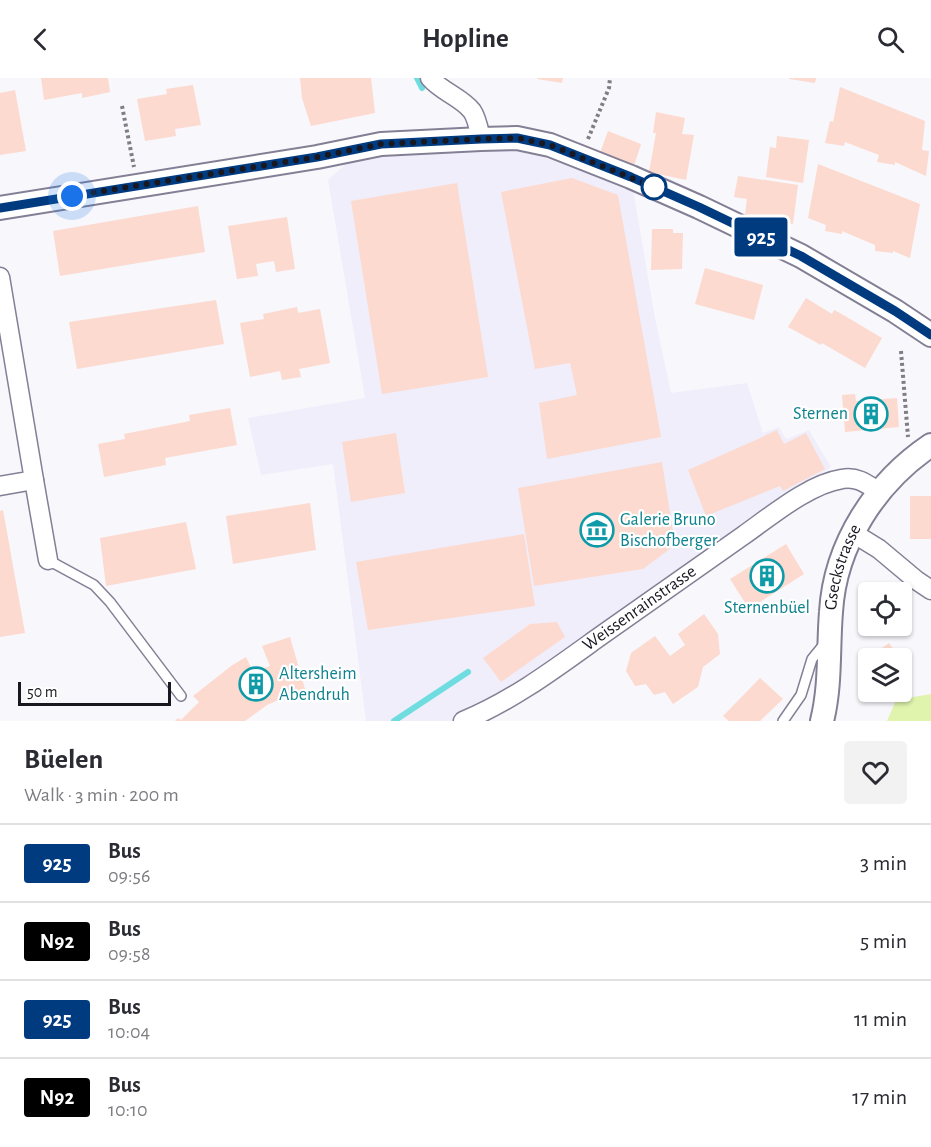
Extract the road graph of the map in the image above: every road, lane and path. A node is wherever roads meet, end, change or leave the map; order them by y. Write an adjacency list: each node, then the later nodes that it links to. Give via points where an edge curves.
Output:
1 (430, 78): 3 (street, via 435,84)
2 (610, 78): 6 (path)
3 (446, 84): 5 (street, via 473,112)
4 (122, 106): 7 (path)
5 (481, 139): 6 (street, via 517,138); 7 (street, via 381,144)
6 (581, 157): 10 (street, via 801,256)
7 (137, 185): 8 (street)
8 (0, 208)
9 (0, 277): 14 (street)
10 (931, 335)
11 (901, 351): 12 (path)
12 (909, 444)
13 (931, 445): 16 (street, Gseckstrasse)
14 (34, 480): 15 (street); 18 (street)
15 (0, 486)
16 (879, 492): 17 (street, Gseckstrasse); 22 (street, Weissenrainstrasse, via 852,478 834,480 810,490 547,675)
17 (853, 533): 19 (street); 20 (street, Gseckstrasse, via 843,552 833,591)
18 (48, 560): 21 (lane, via 94,585)
19 (931, 590)
20 (830, 636): 23 (lane, via 812,659 801,695); 24 (street, Gseckstrasse)
21 (181, 696)
22 (464, 721)
23 (783, 721)
24 (822, 721)

